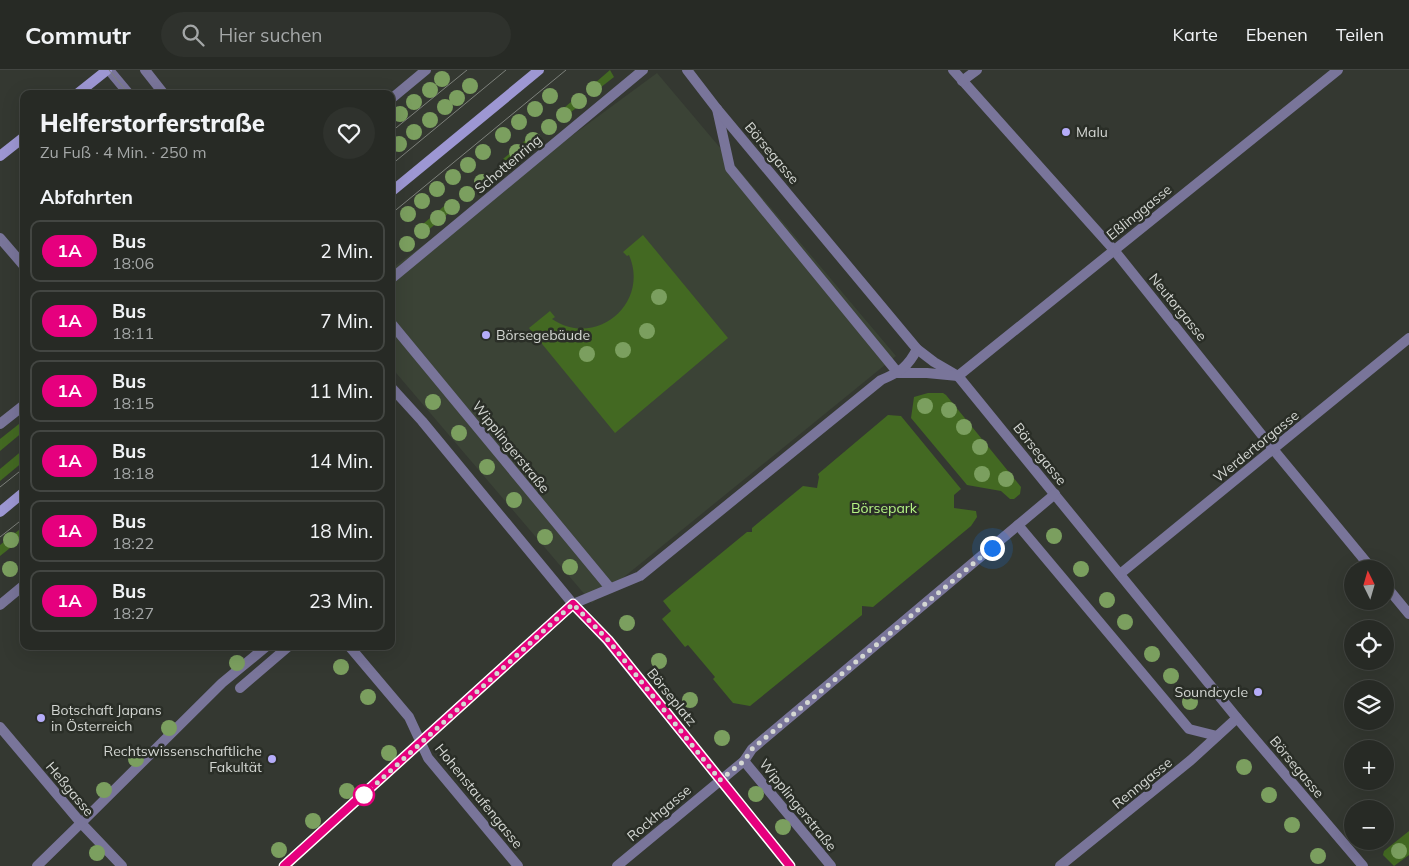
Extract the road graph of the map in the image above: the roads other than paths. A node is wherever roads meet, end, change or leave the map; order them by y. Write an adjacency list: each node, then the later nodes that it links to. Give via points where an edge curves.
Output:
1 (108, 70): 11 (main road); 12 (street)
2 (145, 70): 13 (street)
3 (426, 70): 14 (street)
4 (540, 70): 18 (main road)
5 (643, 70): 22 (street, Schottenring)
6 (687, 70): 15 (street, Börsegasse)
7 (953, 70): 10 (street, Neutorgasse)
8 (977, 70): 10 (street)
9 (1338, 70): 20 (street, Eßlinggasse)
10 (962, 81): 20 (street, Neutorgasse)
11 (82, 90)
12 (125, 90)
13 (161, 90)
14 (395, 96)
15 (717, 109): 25 (street, Börsegasse); 26 (street, via 730,168)
16 (20, 140): 17 (main road)
17 (0, 156)
18 (395, 189)
19 (0, 238): 21 (street)
20 (1114, 250): 27 (street, Eßlinggasse); 31 (street, Neutorgasse)
21 (20, 261)
22 (395, 276)
23 (395, 328): 39 (street, Wipplingerstraße)
24 (1409, 338): 31 (street, Werdertorgasse)
25 (917, 349): 26 (street, via 910,362); 27 (street, Börsegasse)
26 (898, 373): 27 (street); 39 (street, via 881,380 640,576)
27 (958, 376): 32 (street, Börsegasse)
28 (395, 391): 41 (street)
29 (20, 407): 30 (street)
30 (0, 424)
31 (1273, 449): 36 (street, Neutorgasse); 37 (street, Werdertorgasse)
32 (1055, 494): 35 (street); 37 (street, Börsegasse)
33 (20, 495): 34 (main road)
34 (0, 512)
35 (1018, 525): 50 (street, via 1189,729); 52 (street, via 752,749)
36 (1365, 560)
37 (1120, 574): 48 (street, Börsegasse)
38 (20, 588): 42 (street)
39 (610, 588): 41 (street)
40 (1394, 596): 43 (street)
41 (573, 604): 51 (street); 53 (street, Börseplatz, via 608,640)
42 (0, 605)
43 (1409, 614)
44 (262, 650): 54 (street, via 222,683)
45 (284, 650): 47 (street)
46 (352, 650): 51 (street, Hohenstaufengasse, via 409,718)
47 (240, 688)
48 (1238, 718): 50 (street, Renngasse); 63 (street, Börsegasse)
49 (0, 727): 54 (street, Heßgasse)
50 (1217, 736): 62 (street, Renngasse)
51 (420, 743): 57 (street); 58 (street, Hohenstaufengasse, via 428,758)
52 (744, 761): 53 (street); 61 (street, Wipplingerstraße)
53 (720, 780): 59 (street, Rockhgasse); 60 (street)
54 (81, 824): 55 (street); 56 (street, Heßgasse)
55 (37, 866)
56 (122, 866)
57 (284, 866)
58 (518, 866)
59 (617, 866)
60 (790, 866)
61 (831, 866)
62 (1060, 866)
63 (1363, 866)

